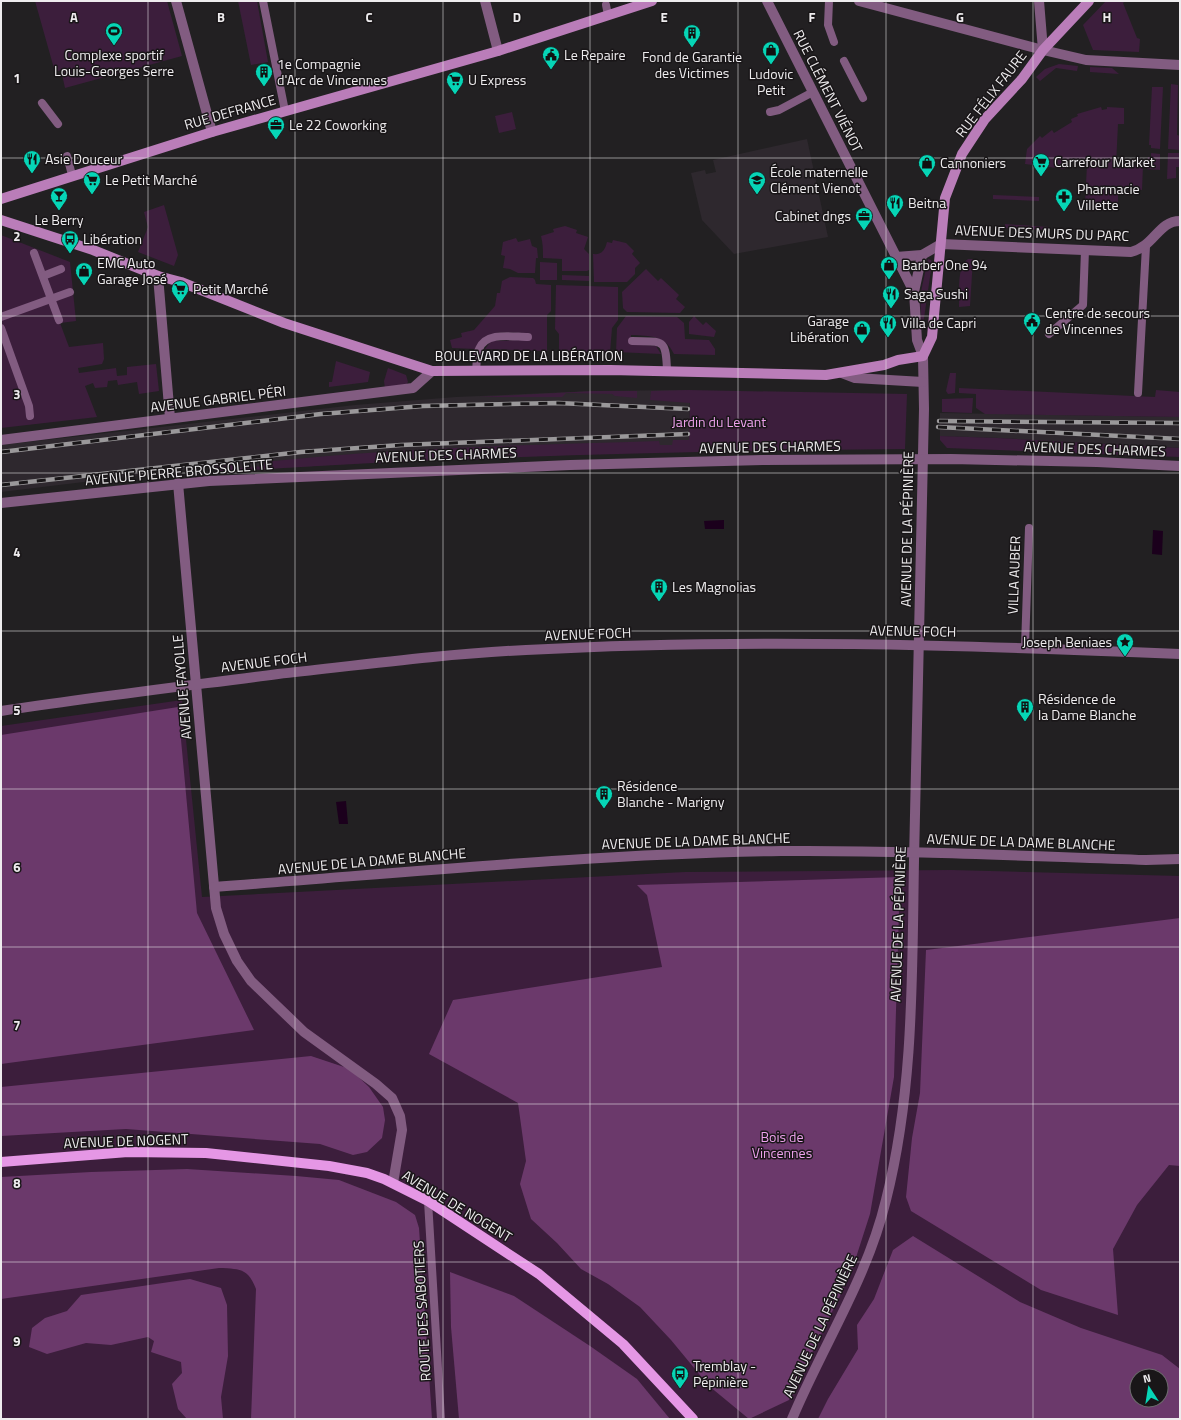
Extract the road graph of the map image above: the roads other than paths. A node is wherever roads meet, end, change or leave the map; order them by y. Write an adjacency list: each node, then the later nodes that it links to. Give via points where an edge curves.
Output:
1 (176, 1): 21 (street)
2 (263, 1): 18 (lane)
3 (485, 1): 12 (street)
4 (652, 1): 12 (main road, RUE DEFRANCE, via 607,10)
5 (767, 1): 15 (street, RUE CLÉMENT VIÉNOT)
6 (829, 1): 10 (lane, via 828,25)
7 (859, 1): 11 (street)
8 (1039, 1): 11 (street)
9 (1089, 1): 11 (main road, RUE FÉLIX FAURE)
10 (834, 42)
11 (1043, 50): 14 (street, via 1086,60); 27 (main road, RUE FÉLIX FAURE, via 1022,79 985,119 962,154 945,198)
12 (498, 51): 18 (main road, RUE DEFRANCE)
13 (844, 61): 16 (lane)
14 (1180, 65)
15 (813, 92): 19 (lane); 32 (street, RUE CLÉMENT VIÉNOT)
16 (863, 98)
17 (42, 103): 20 (lane)
18 (285, 111): 21 (main road, RUE DEFRANCE)
19 (770, 112)
20 (58, 124)
21 (212, 132): 23 (main road, RUE DEFRANCE)
22 (66, 156): 23 (lane)
23 (72, 175): 24 (main road, RUE DEFRANCE)
24 (1, 199)
25 (1, 220): 35 (main road, BOULEVARD DE LA LIBÉRATION, via 93,250)
26 (1180, 220): 28 (street, AVENUE DES MURS DU PARC, via 1164,225)
27 (941, 244): 29 (street, AVENUE DES MURS DU PARC); 31 (street); 45 (main road, RUE FÉLIX FAURE, via 932,336)
28 (1146, 246): 29 (street, AVENUE DES MURS DU PARC, via 1130,252); 51 (lane)
29 (1086, 250): 42 (lane, via 1083,305)
30 (34, 253): 34 (lane)
31 (922, 255): 32 (street); 37 (street)
32 (896, 257): 37 (street, RUE CLÉMENT VIÉNOT)
33 (62, 269): 34 (lane)
34 (43, 276): 38 (lane)
35 (158, 276): 46 (main road, BOULEVARD DE LA LIBÉRATION, via 181,282 284,323); 54 (street)
36 (70, 292): 38 (lane)
37 (914, 292): 45 (street, RUE CLÉMENT VIÉNOT, via 917,340)
38 (52, 299): 39 (lane); 40 (lane)
39 (1, 317)
40 (59, 320)
41 (1, 328): 53 (lane, via 29,406)
42 (1049, 334)
43 (528, 337): 47 (lane, via 486,339 478,350)
44 (632, 341): 48 (lane, via 657,342 664,345)
45 (923, 356): 49 (main road, BOULEVARD DE LA LIBÉRATION); 50 (street, RUE CLÉMENT VIÉNOT)
46 (432, 371): 47 (main road, BOULEVARD DE LA LIBÉRATION); 54 (street, AVENUE GABRIEL PÉRI, via 413,388)
47 (476, 371): 48 (main road, BOULEVARD DE LA LIBÉRATION)
48 (667, 371): 49 (main road, BOULEVARD DE LA LIBÉRATION, via 826,375)
49 (842, 373): 50 (street, BOULEVARD DE LA LIBÉRATION, via 855,378)
50 (923, 382): 52 (street, RUE CLÉMENT VIÉNOT)
51 (1138, 393)
52 (924, 409): 56 (street, AVENUE DE LA PÉPINIÈRE)
53 (30, 416)
54 (170, 418): 55 (street, AVENUE GABRIEL PÉRI)
55 (1, 440)
56 (923, 459): 57 (street, AVENUE DES CHARMES); 58 (street, AVENUE DES CHARMES, via 570,464); 62 (street, AVENUE DE LA PÉPINIÈRE)
57 (1180, 466)
58 (360, 473): 59 (street, AVENUE PIERRE BROSSOLETTE)
59 (178, 483): 60 (street, AVENUE PIERRE BROSSOLETTE); 65 (street, AVENUE FAYOLLE)
60 (1, 503)
61 (1029, 528): 63 (lane, VILLA AUBER)
62 (919, 645): 63 (street, AVENUE FOCH); 65 (street, AVENUE FOCH, via 743,644 524,650 370,664); 67 (street, AVENUE DE LA PÉPINIÈRE)
63 (1025, 647): 64 (street, AVENUE FOCH)
64 (1180, 654)
65 (196, 685): 66 (street, AVENUE FOCH); 69 (street, AVENUE FAYOLLE)
66 (1, 711)
67 (915, 852): 68 (street, AVENUE DE LA DAME BLANCHE); 69 (street, AVENUE DE LA DAME BLANCHE, via 781,851 666,855 414,870); 75 (street, AVENUE DE LA PÉPINIÈRE, via 908,1058 896,1156 886,1202 869,1254 849,1304)
68 (1180, 859)
69 (214, 887): 71 (street, AVENUE FAYOLLE, via 216,908 224,934 251,981 304,1032 392,1098 400,1116 402,1130)
70 (1, 1162): 71 (main road, AVENUE DE NOGENT, via 128,1152 206,1153 329,1166 367,1173)
71 (393, 1183): 72 (main road, AVENUE DE NOGENT)
72 (428, 1201): 73 (lane, ROUTE DES SABOTIERS); 74 (main road, AVENUE DE NOGENT, via 539,1274 623,1344)
73 (441, 1419)
74 (693, 1419)
75 (792, 1419)

